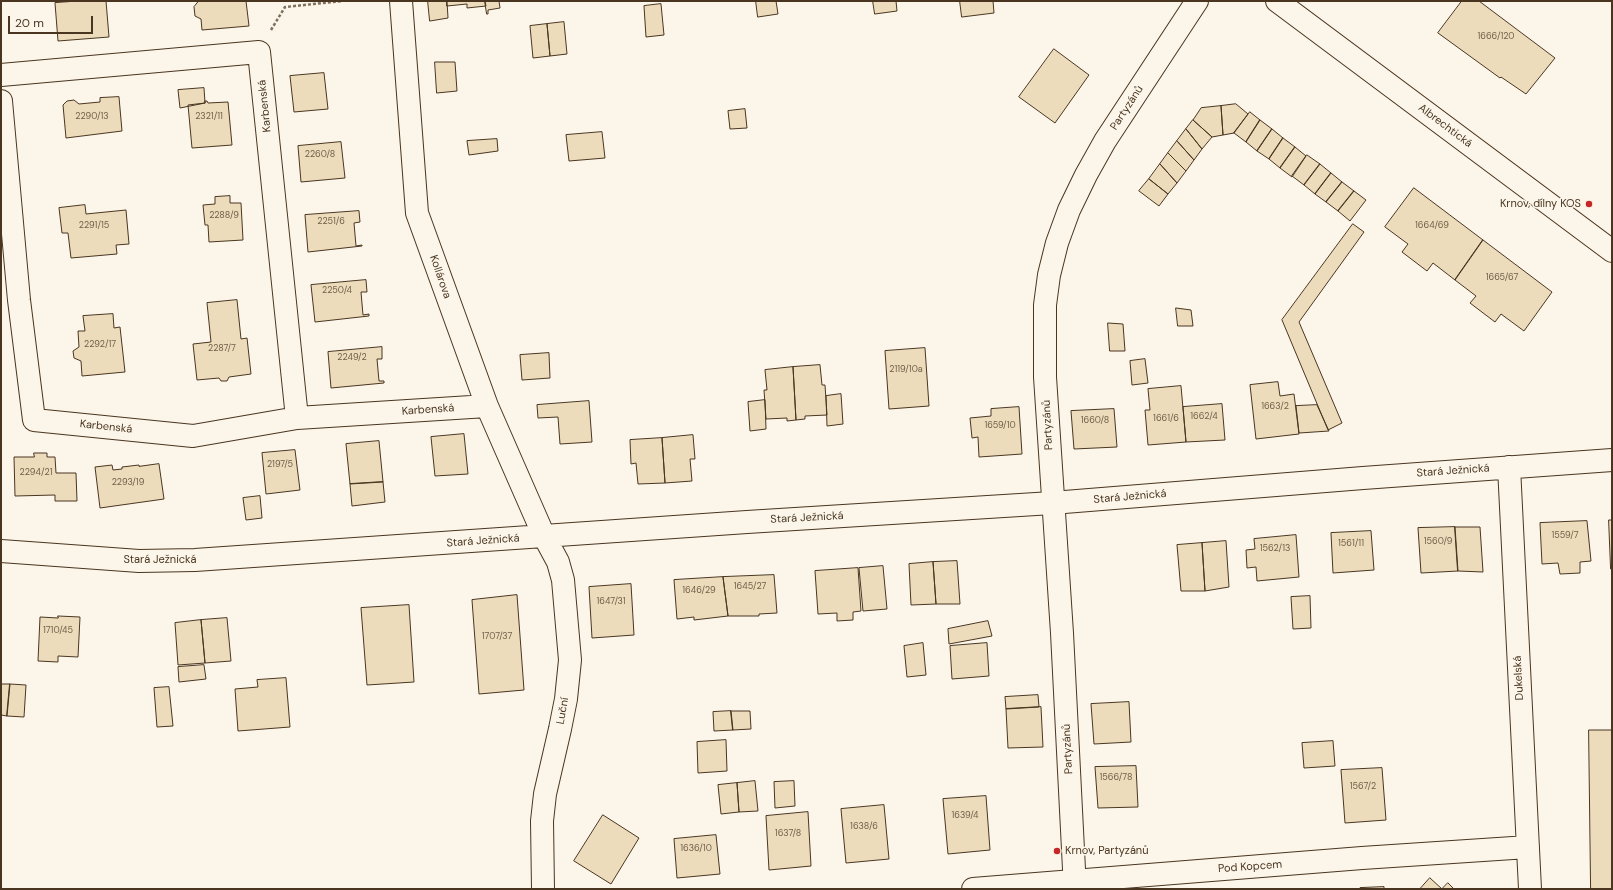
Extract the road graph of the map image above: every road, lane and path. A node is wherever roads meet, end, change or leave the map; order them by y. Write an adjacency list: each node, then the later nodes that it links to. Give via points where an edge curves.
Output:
1 (343, 1): 5 (path, via 285,7)
2 (401, 1): 10 (street, Kollárova, via 417,213)
3 (1198, 1): 14 (street, Partyzánů, via 1105,141 1069,210 1057,243 1045,305 1044,343)
4 (1277, 1): 8 (street, Albrechtická)
5 (259, 52): 6 (street); 11 (street, Karbenská)
6 (1, 75)
7 (1, 101): 9 (street, Karbenská)
8 (1612, 251)
9 (10, 301): 11 (street, Karbenská, via 34,420 193,436)
10 (487, 406): 11 (street, Karbenská); 15 (street, Kollárova)
11 (297, 418)
12 (1612, 460): 13 (street, Stará Ježnická)
13 (1509, 467): 14 (street, Stará Ježnická); 17 (street, Dukelská)
14 (1052, 503): 15 (street, Stará Ježnická); 18 (street, Partyzánů, via 1062,633)
15 (544, 536): 16 (street, Stará Ježnická, via 195,560 124,561); 19 (street, Luční, via 558,562 563,580 570,660 566,699 545,794 542,821)
16 (1, 551)
17 (1528, 847): 18 (street, Pod Kopcem); 21 (street, Dukelská)
18 (1074, 885): 20 (street, Pod Kopcem)
19 (543, 889)
20 (973, 889)
21 (1530, 889)

